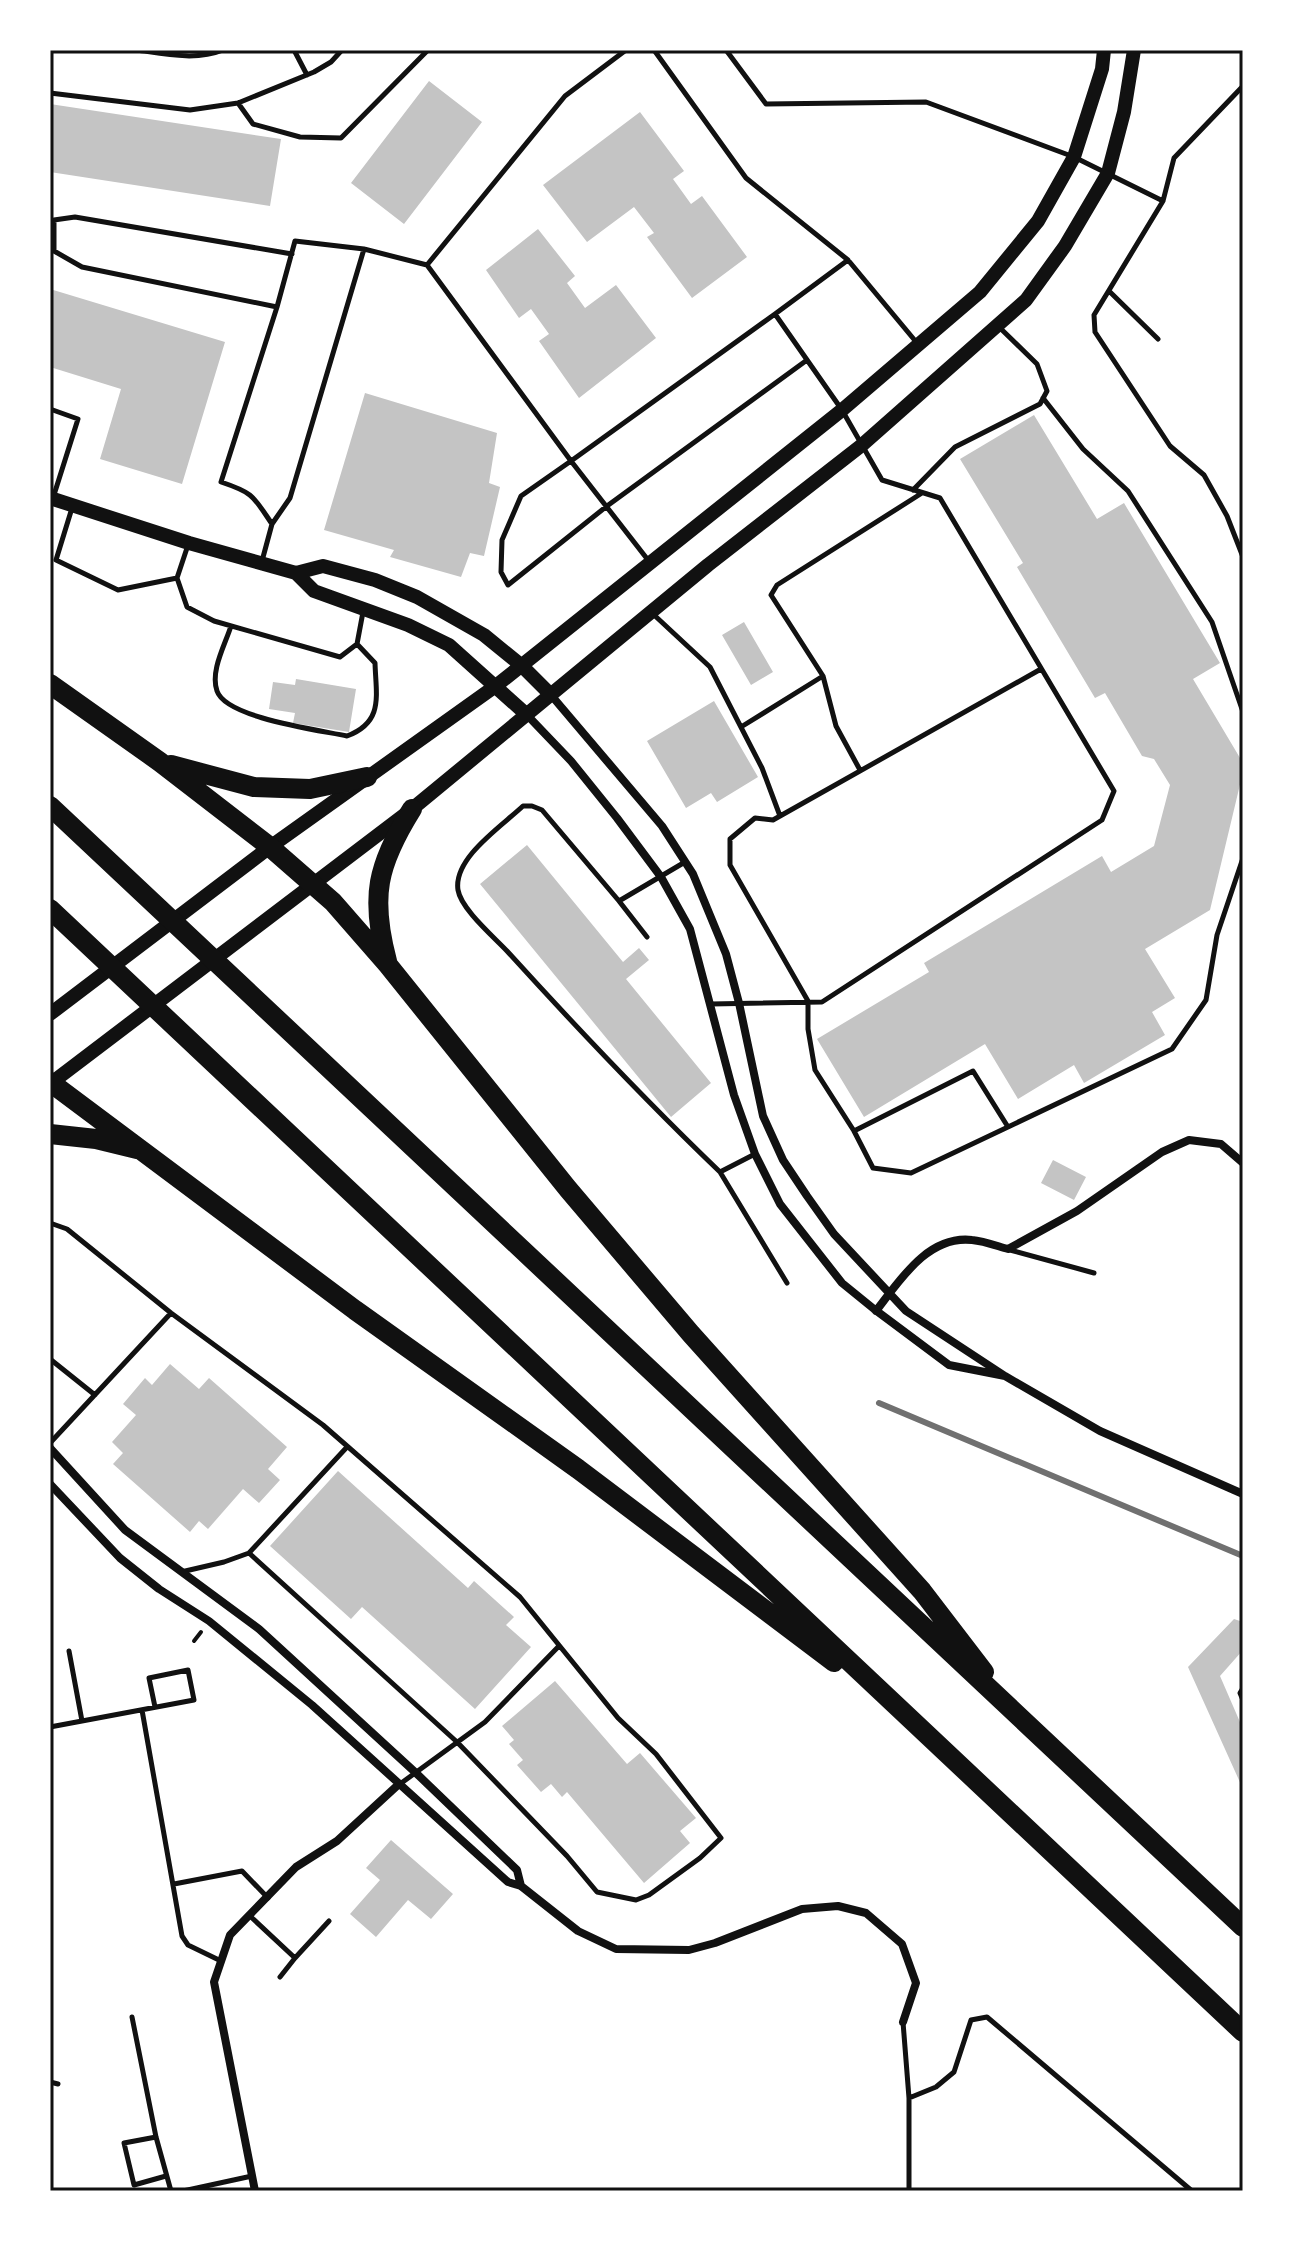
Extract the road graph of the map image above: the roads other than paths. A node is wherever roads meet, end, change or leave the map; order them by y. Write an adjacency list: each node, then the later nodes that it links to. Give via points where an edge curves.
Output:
1 (137, 50): 2 (lane, via 178,56)
2 (223, 50)
3 (294, 50): 11 (lane)
4 (342, 50): 11 (lane)
5 (428, 50): 14 (lane, via 341,138 300,137 253,124)
6 (626, 50): 22 (lane, via 565,96)
7 (654, 50): 21 (lane, via 746,178)
8 (726, 50): 15 (lane, via 766,104 926,102)
9 (1104, 50): 15 (street)
10 (1134, 50): 16 (street)
11 (307, 75): 14 (lane)
12 (1243, 86): 17 (lane, via 1174,158)
13 (50, 93): 14 (lane, via 190,110)
14 (238, 103)
15 (1074, 157): 16 (lane); 28 (street, via 1038,221 980,292)
16 (1108, 173): 17 (lane); 26 (street, via 1026,300)
17 (1163, 201): 23 (lane)
18 (52, 218): 20 (lane, via 75,217); 24 (lane, via 54,251 82,267)
19 (364, 249): 20 (lane, via 295,241); 22 (lane); 40 (lane, via 290,498)
20 (292, 254): 24 (lane)
21 (848, 260): 25 (lane); 28 (lane)
22 (427, 265): 34 (lane)
23 (1109, 291): 27 (lane); 42 (lane, via 1094,315 1095,332 1170,446 1204,475)
24 (277, 307): 40 (lane, via 221,482 247,491)
25 (775, 314): 29 (lane); 34 (lane)
26 (997, 325): 30 (lane, via 1037,364 1047,391); 33 (street)
27 (1158, 339)
28 (919, 345): 32 (street)
29 (807, 360): 32 (lane); 38 (lane)
30 (1043, 398): 35 (lane, via 955,447); 58 (lane, via 1083,449 1128,491 1204,609)
31 (50, 409): 37 (lane, via 78,419)
32 (842, 410): 33 (lane); 45 (street)
33 (862, 445): 35 (lane, via 882,480); 49 (street)
34 (571, 461): 38 (lane); 38 (lane, via 521,496 502,540 501,572 508,585)
35 (913, 490): 36 (lane)
36 (923, 493): 53 (lane, via 940,498); 54 (lane, via 777,585 771,595)
37 (51, 499): 39 (street)
38 (607, 506): 45 (lane)
39 (72, 507): 41 (street); 47 (lane, via 56,560 118,590)
40 (272, 524): 44 (lane)
41 (189, 543): 44 (street); 47 (lane)
42 (1241, 544): 43 (lane)
43 (1243, 557)
44 (261, 564): 46 (street)
45 (651, 564): 52 (street)
46 (296, 573): 48 (street, via 314,591); 52 (street, via 323,566 389,585 484,635)
47 (177, 578): 50 (lane, via 187,607)
48 (364, 607): 51 (lane); 56 (street, via 449,645)
49 (652, 613): 57 (street); 60 (lane, via 710,667)
50 (231, 626): 51 (lane, via 340,657); 51 (lane, via 215,673 225,704 249,715 347,736 362,730 377,704 375,663)
51 (357, 644)
52 (522, 666): 56 (street); 57 (street)
53 (1041, 669): 62 (lane); 76 (lane, via 1114,791 1102,820 822,1002)
54 (823, 676): 60 (lane); 62 (lane, via 836,726)
55 (50, 684): 61 (highway)
56 (497, 685): 59 (street); 63 (street)
57 (551, 695): 59 (street); 69 (street)
58 (1243, 712)
59 (527, 715): 65 (street); 70 (street, via 571,761)
60 (741, 727): 66 (lane)
61 (160, 762): 63 (highway, via 254,787 310,789); 67 (highway)
62 (861, 771): 66 (lane)
63 (367, 777): 67 (street)
64 (50, 806): 110 (highway)
65 (412, 809): 71 (street); 75 (highway, via 384,859 379,881 380,935)
66 (780, 816): 76 (lane, via 755,818 730,839 730,865)
67 (270, 847): 71 (highway); 79 (street)
68 (1243, 858): 81 (lane, via 1217,935 1206,1000 1172,1049)
69 (686, 862): 70 (lane); 77 (street, via 726,954)
70 (661, 877): 72 (lane); 78 (street, via 690,929)
71 (314, 884): 75 (highway); 80 (street)
72 (619, 901): 74 (lane); 87 (lane, via 542,810 532,806 523,806 460,867 463,903)
73 (50, 909): 112 (highway)
74 (647, 937)
75 (388, 965): 110 (highway, via 691,1334 922,1591)
76 (808, 1001): 77 (lane); 82 (lane, via 815,1070)
77 (739, 1003): 78 (lane); 92 (street, via 763,1116 783,1160 834,1234)
78 (711, 1004): 85 (street)
79 (50, 1014)
80 (51, 1083): 84 (highway)
81 (1008, 1127): 82 (lane, via 911,1173 873,1168); 82 (lane, via 973,1071)
82 (854, 1131)
83 (50, 1134): 84 (highway)
84 (145, 1151): 112 (highway)
85 (755, 1154): 87 (lane); 93 (street, via 780,1204 810,1245 842,1283)
86 (1243, 1163): 89 (street, via 1221,1144 1189,1140)
87 (720, 1172): 91 (lane)
88 (50, 1223): 94 (lane, via 67,1229)
89 (1008, 1249): 90 (lane); 92 (street, via 971,1239 941,1243)
90 (1094, 1273)
91 (787, 1283)
92 (889, 1294): 93 (street); 96 (street, via 906,1311)
93 (876, 1311): 96 (street, via 949,1365)
94 (171, 1313): 97 (lane); 99 (lane)
95 (50, 1359): 97 (lane)
96 (1005, 1376): 101 (street, via 1100,1431)
97 (95, 1395): 98 (lane)
98 (50, 1446): 103 (street, via 125,1530)
99 (347, 1447): 102 (lane); 104 (lane, via 520,1597)
100 (50, 1484): 116 (street, via 120,1558 221,1631)
101 (1243, 1494)
102 (249, 1553): 103 (lane); 114 (lane)
103 (180, 1572): 115 (street, via 259,1629)
104 (559, 1646): 114 (lane, via 485,1722); 114 (lane, via 618,1718 656,1754 721,1838 711,1848 649,1895 636,1900 597,1892)
105 (69, 1651): 111 (lane)
106 (1243, 1688): 107 (lane)
107 (1243, 1700)
108 (155, 1707): 108 (lane, via 149,1678 188,1670 194,1700); 109 (lane)
109 (142, 1710): 111 (lane); 117 (lane)
110 (1021, 1719): 122 (highway)
111 (82, 1721): 113 (lane)
112 (915, 1723): 128 (highway)
113 (50, 1727)
114 (457, 1742): 115 (lane)
115 (416, 1773): 116 (lane); 118 (street, via 517,1870)
116 (399, 1784): 118 (street, via 508,1882); 119 (street, via 337,1841 296,1867)
117 (174, 1884): 119 (lane, via 242,1871); 124 (lane, via 182,1936 188,1945)
118 (521, 1886): 127 (street, via 578,1931 616,1949 689,1950 802,1909 838,1906 866,1913 902,1944 916,1983)
119 (268, 1898): 120 (street)
120 (250, 1916): 123 (lane); 124 (street, via 230,1935)
121 (329, 1921): 123 (lane)
122 (1243, 1927)
123 (295, 1958): 125 (lane)
124 (221, 1961): 134 (street, via 214,1982)
125 (280, 1977)
126 (132, 2017): 132 (lane)
127 (903, 2022): 131 (lane)
128 (1243, 2034)
129 (50, 2082): 130 (lane)
130 (58, 2084)
131 (909, 2098): 138 (lane); 139 (lane, via 954,2072 971,2020 987,2017)
132 (156, 2137): 133 (lane); 133 (lane, via 124,2143 134,2185)
133 (166, 2176): 135 (lane)
134 (252, 2176): 136 (lane); 137 (street)
135 (171, 2191)
136 (183, 2191)
137 (255, 2191)
138 (909, 2191)
139 (1192, 2191)

